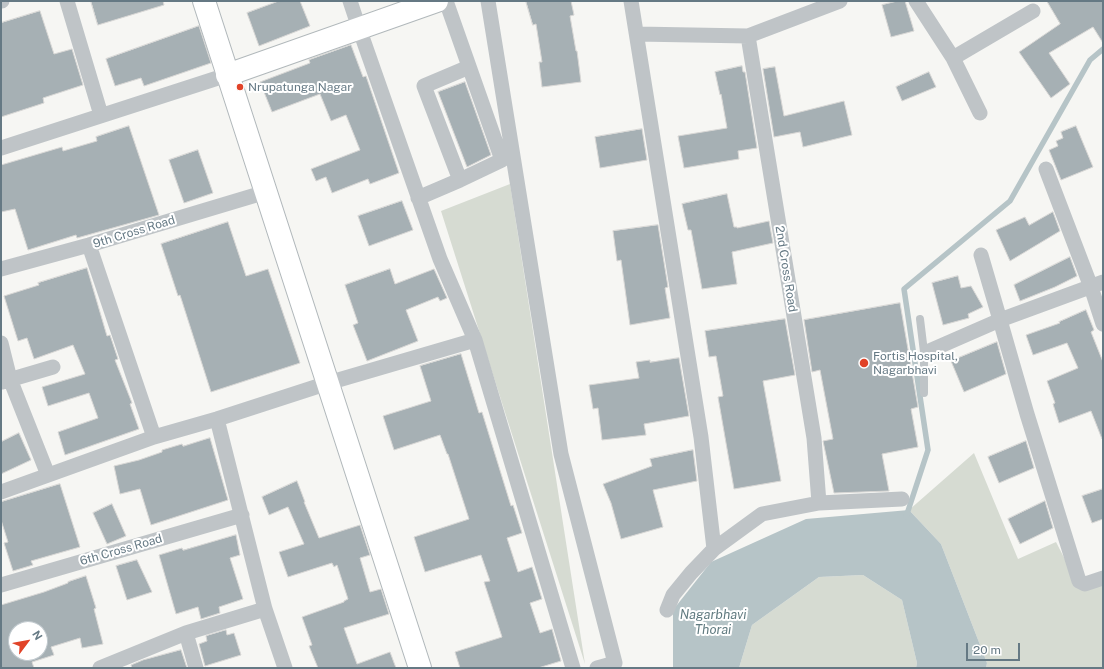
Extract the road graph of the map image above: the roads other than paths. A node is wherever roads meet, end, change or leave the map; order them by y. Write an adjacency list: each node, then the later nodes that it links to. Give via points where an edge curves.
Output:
1 (67, 1): 18 (street)
2 (204, 1): 16 (street)
3 (350, 1): 11 (street)
4 (437, 1): 11 (street)
5 (446, 1): 15 (street)
6 (488, 1): 56 (street, via 561,454 615,663)
7 (631, 1): 12 (street)
8 (840, 1): 13 (street)
9 (916, 1): 14 (street)
10 (1033, 10): 14 (street)
11 (359, 28): 16 (street); 23 (street)
12 (637, 34): 13 (street); 45 (street, via 701,437)
13 (748, 36): 43 (street, 2nd Cross Road, via 814,438)
14 (953, 58): 17 (street)
15 (469, 67): 21 (street, via 502,160); 21 (street, via 424,86)
16 (227, 75): 18 (street); 22 (street)
17 (980, 113)
18 (101, 115): 19 (street)
19 (1, 148)
20 (1046, 169): 27 (street)
21 (460, 180): 23 (street)
22 (266, 192): 24 (street, 9th Cross Road); 36 (street)
23 (418, 198): 31 (street, via 440,259)
24 (89, 245): 26 (street, 9th Cross Road); 39 (street)
25 (981, 255): 29 (street)
26 (1, 269)
27 (1097, 284): 29 (street); 30 (street)
28 (920, 319): 33 (lane)
29 (1000, 320): 33 (street); 46 (street, via 1078,582 1085,584)
30 (1103, 324)
31 (475, 340): 36 (street); 55 (street)
32 (1, 343): 35 (street)
33 (926, 351): 37 (lane)
34 (53, 367): 35 (street)
35 (6, 381): 40 (street)
36 (328, 383): 38 (street); 54 (street)
37 (924, 393)
38 (218, 419): 39 (street); 44 (street)
39 (154, 438): 40 (street)
40 (48, 475): 41 (street)
41 (1, 492)
42 (902, 499): 43 (street)
43 (820, 502): 45 (street, via 762,514)
44 (242, 515): 47 (street, 6th Cross Road); 48 (street)
45 (714, 549): 49 (street, via 673,595)
46 (1103, 578)
47 (1, 585)
48 (265, 609): 50 (street); 53 (street)
49 (667, 610)
50 (186, 633): 51 (street); 52 (street)
51 (100, 668)
52 (196, 668)
53 (285, 668)
54 (420, 668)
55 (573, 668)
56 (597, 668)

